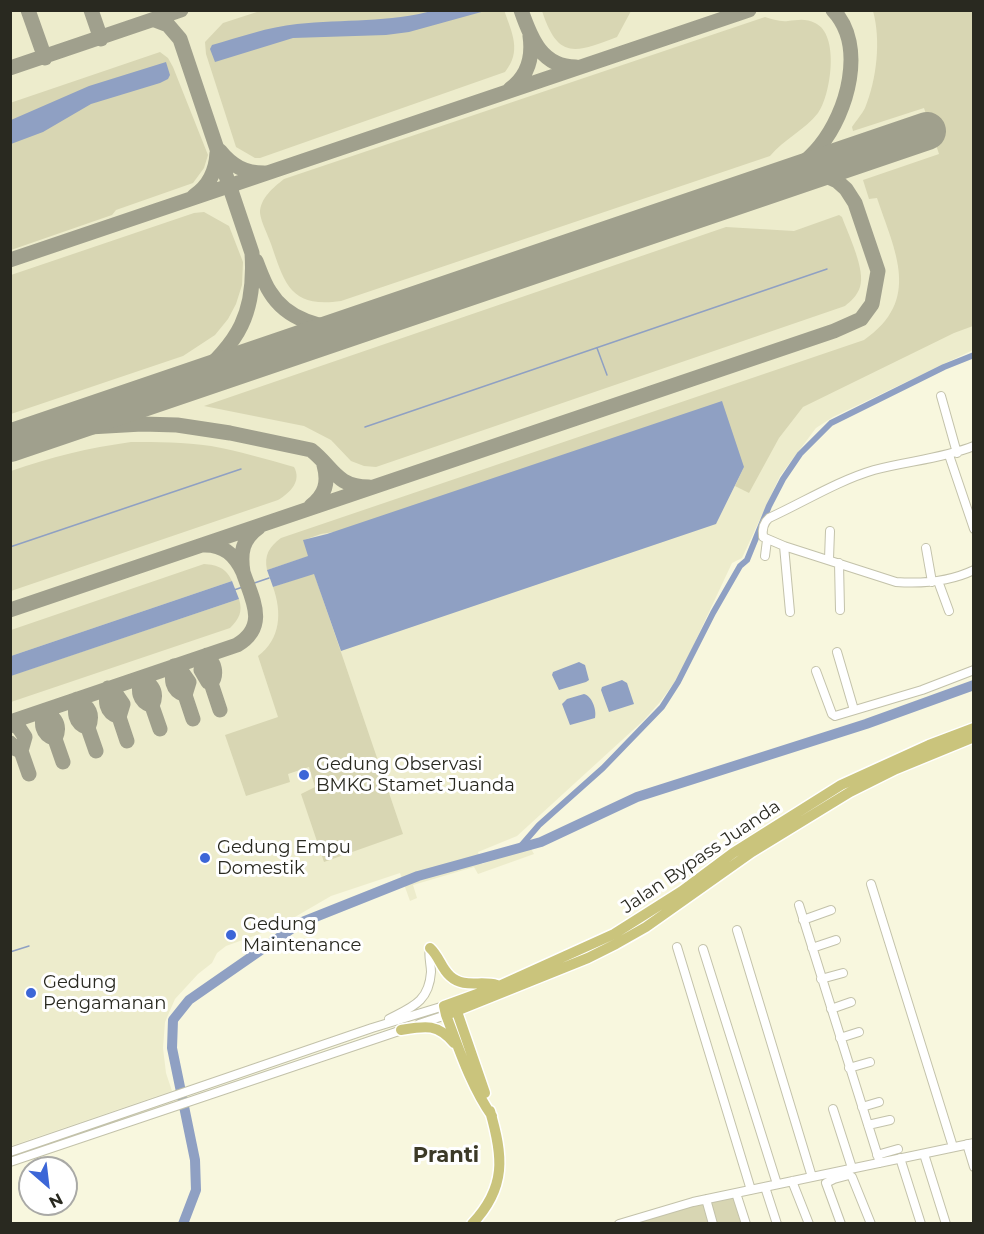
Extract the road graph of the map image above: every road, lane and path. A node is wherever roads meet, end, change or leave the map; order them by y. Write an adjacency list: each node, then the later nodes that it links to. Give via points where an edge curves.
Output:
1 (941, 396): 3 (street)
2 (974, 446): 3 (street)
3 (953, 454): 4 (street); 6 (street, via 874,470 828,488 769,518 763,531)
4 (974, 529)
5 (830, 531): 10 (street)
6 (767, 540): 7 (street); 9 (street)
7 (784, 546): 10 (street); 16 (street)
8 (926, 548): 13 (street)
9 (765, 556)
10 (829, 559): 11 (street)
11 (839, 563): 13 (street, via 896,582); 14 (street)
12 (974, 570): 13 (street)
13 (935, 582): 15 (street)
14 (840, 610)
15 (949, 611)
16 (790, 612)
17 (837, 652): 20 (street)
18 (974, 670): 20 (street)
19 (816, 671): 20 (street, via 832,715)
20 (854, 710)
21 (974, 728): 23 (main road, Jalan Bypass Juanda)
22 (974, 737): 23 (main road, Jalan Bypass Juanda)
23 (906, 760): 36 (main road, Jalan Bypass Juanda, via 841,785 733,853 624,929); 38 (main road, Jalan Bypass Juanda, via 752,852 616,944)
24 (871, 884): 54 (street)
25 (799, 905): 27 (street)
26 (831, 910): 27 (street)
27 (803, 920): 32 (street)
28 (737, 930): 64 (street)
29 (836, 940): 32 (street)
30 (677, 947): 68 (street)
31 (430, 948): 36 (main road, via 446,972 459,982); 40 (street, via 430,981 423,998)
32 (812, 948): 35 (street)
33 (703, 950): 66 (street)
34 (843, 973): 35 (street)
35 (821, 979): 39 (street)
36 (498, 986): 38 (main road, Jalan Bypass Juanda)
37 (851, 1002): 39 (street)
38 (450, 1009): 40 (street); 41 (street); 44 (main road); 50 (main road)
39 (831, 1009): 43 (street)
40 (372, 1028): 56 (street)
41 (401, 1030): 44 (main road, via 438,1029); 60 (street)
42 (859, 1032): 43 (street)
43 (840, 1038): 46 (street)
44 (459, 1048): 50 (main road)
45 (870, 1062): 46 (street)
46 (849, 1068): 48 (street)
47 (879, 1102): 48 (street)
48 (862, 1107): 52 (street)
49 (833, 1109): 62 (street)
50 (492, 1116): 72 (main road, via 499,1141 500,1170 489,1203)
51 (890, 1120): 52 (street)
52 (868, 1125): 59 (street)
53 (970, 1144): 54 (street); 61 (street)
54 (953, 1147): 57 (street)
55 (898, 1149): 59 (street)
56 (10, 1152)
57 (924, 1154): 58 (street); 81 (street)
58 (900, 1158): 59 (street); 80 (street)
59 (878, 1159): 62 (street)
60 (10, 1162)
61 (974, 1167)
62 (852, 1168): 63 (street)
63 (837, 1175): 64 (street); 78 (street, via 826,1185); 79 (street, via 852,1177)
64 (812, 1177): 65 (street)
65 (792, 1181): 66 (street); 77 (street)
66 (777, 1184): 67 (street)
67 (765, 1187): 68 (street); 76 (street)
68 (751, 1190): 69 (street)
69 (736, 1193): 70 (street); 75 (street)
70 (706, 1199): 71 (street); 74 (street)
71 (646, 1220): 73 (street)
72 (472, 1224)
73 (619, 1224)
74 (713, 1224)
75 (746, 1224)
76 (777, 1224)
77 (809, 1224)
78 (841, 1224)
79 (871, 1224)
80 (921, 1224)
81 (946, 1224)

